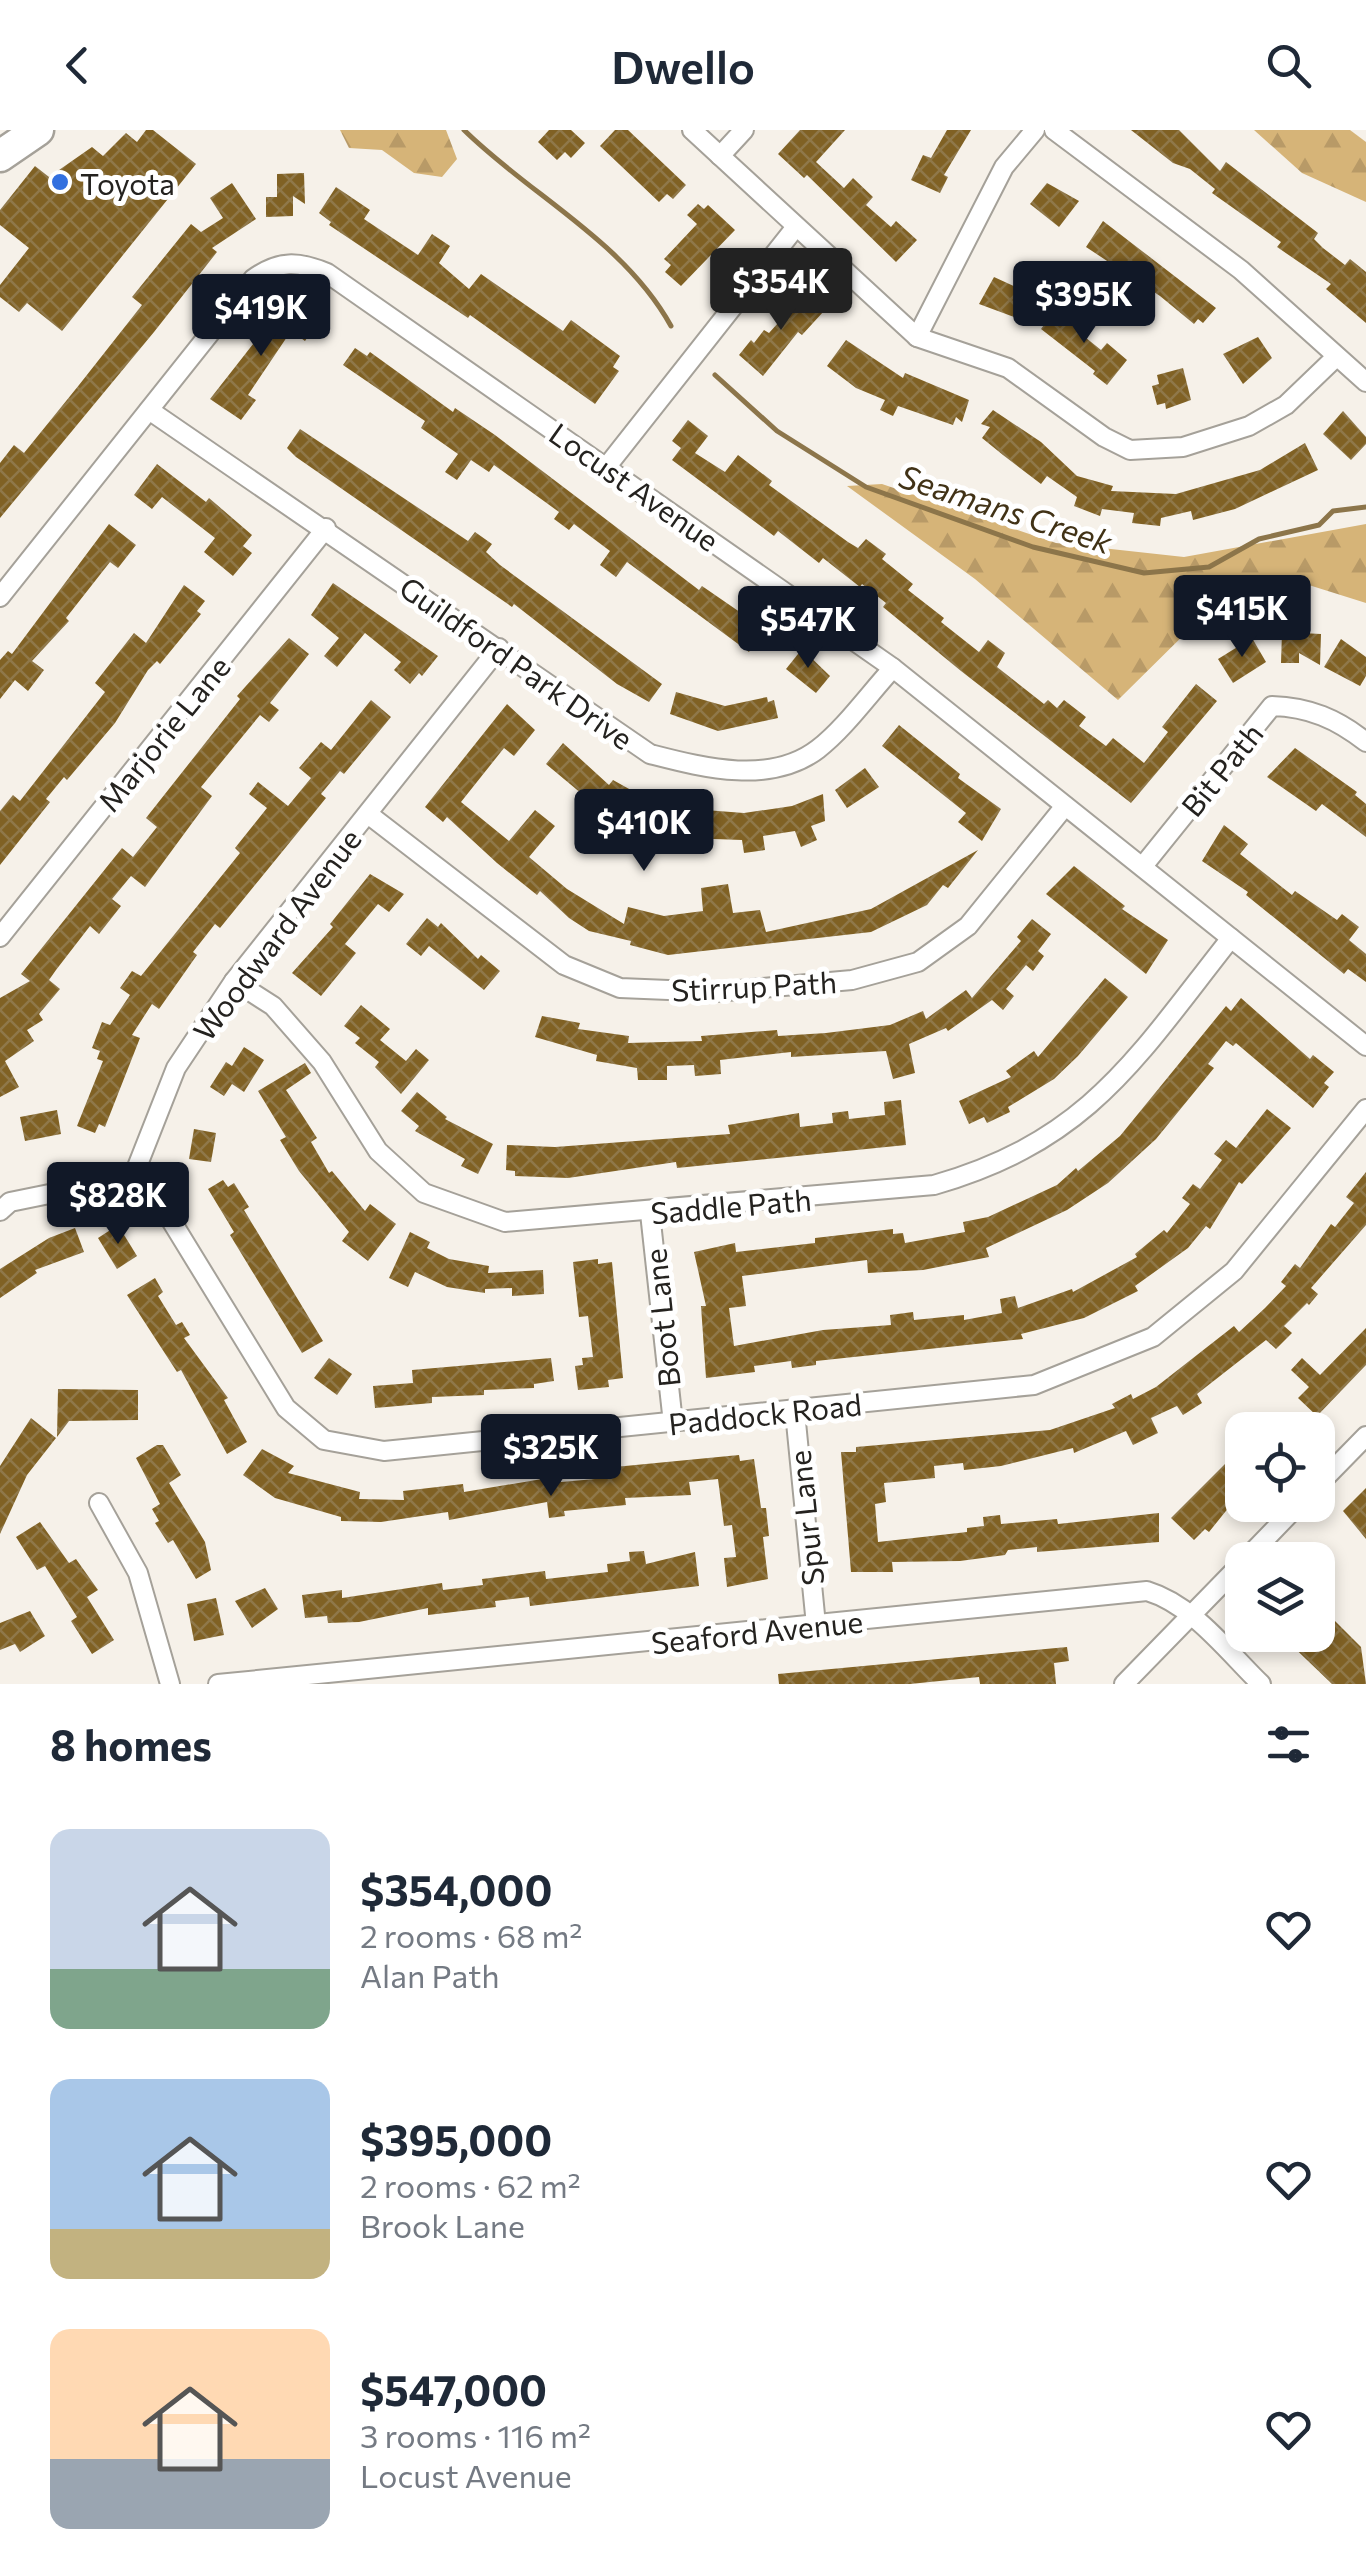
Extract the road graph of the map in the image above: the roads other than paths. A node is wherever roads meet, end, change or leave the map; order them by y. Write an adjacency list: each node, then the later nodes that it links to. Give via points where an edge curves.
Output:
1 (38, 130): 6 (highway)
2 (692, 130): 7 (street)
3 (744, 130): 7 (street)
4 (1036, 130): 9 (street, via 1004,168)
5 (1054, 130): 10 (street, via 1240,270)
6 (0, 156)
7 (720, 156): 8 (street)
8 (795, 228): 9 (street); 13 (street)
9 (917, 337): 10 (street, via 1008,368 1104,437 1143,452 1249,426 1286,405)
10 (1336, 357): 11 (street)
11 (1366, 382)
12 (150, 410): 13 (street, Locust Avenue, via 253,279 271,266 301,262); 14 (street, Guildford Park Drive); 16 (street, Locust Avenue)
13 (608, 465): 19 (street, Locust Avenue)
14 (326, 528): 18 (street, Guildford Park Drive); 24 (street, Marjorie Lane)
15 (0, 564): 16 (street)
16 (16, 576): 17 (street, Locust Avenue)
17 (0, 597)
18 (499, 648): 19 (street, Guildford Park Drive, via 650,754 720,772 771,767 816,751); 22 (street, Woodward Avenue)
19 (893, 668): 21 (street, Locust Avenue)
20 (1366, 742): 23 (street, Bit Path, via 1302,706 1272,706)
21 (1065, 806): 22 (street, Stirrup Path, via 968,926 918,962 852,980 716,992 620,988 564,965); 23 (street, Locust Avenue)
22 (368, 814): 26 (street, Woodward Avenue)
23 (1143, 866): 25 (street, Locust Avenue)
24 (0, 937)
25 (1231, 938): 27 (street, Locust Avenue); 32 (street, Saddle Path, via 1114,1086 1052,1136 992,1168 934,1185)
26 (234, 981): 29 (street, Woodward Avenue, via 176,1068); 32 (street, Saddle Path, via 274,1006 322,1062 378,1151 424,1193 505,1222)
27 (1366, 1046)
28 (1366, 1109): 33 (street, Paddock Road, via 1234,1271 1152,1337 1034,1385)
29 (133, 1176): 31 (street); 34 (street, Paddock Road, via 161,1204 286,1408 324,1440 384,1451)
30 (0, 1185): 31 (street)
31 (5, 1206)
32 (650, 1213): 34 (street, Boot Lane)
33 (795, 1412): 34 (street, Paddock Road); 42 (street, Spur Lane)
34 (673, 1423)
35 (1366, 1436): 36 (street)
36 (1335, 1468)
37 (99, 1503): 43 (street, via 138,1573)
38 (1282, 1522): 39 (street)
39 (1262, 1542)
40 (1225, 1581): 41 (street)
41 (1191, 1616): 42 (street, Seaford Avenue, via 1147,1590); 45 (street); 46 (street, Seaford Avenue)
42 (816, 1625): 44 (street, Seaford Avenue)
43 (170, 1684)
44 (218, 1684)
45 (1124, 1684)
46 (1262, 1684)

